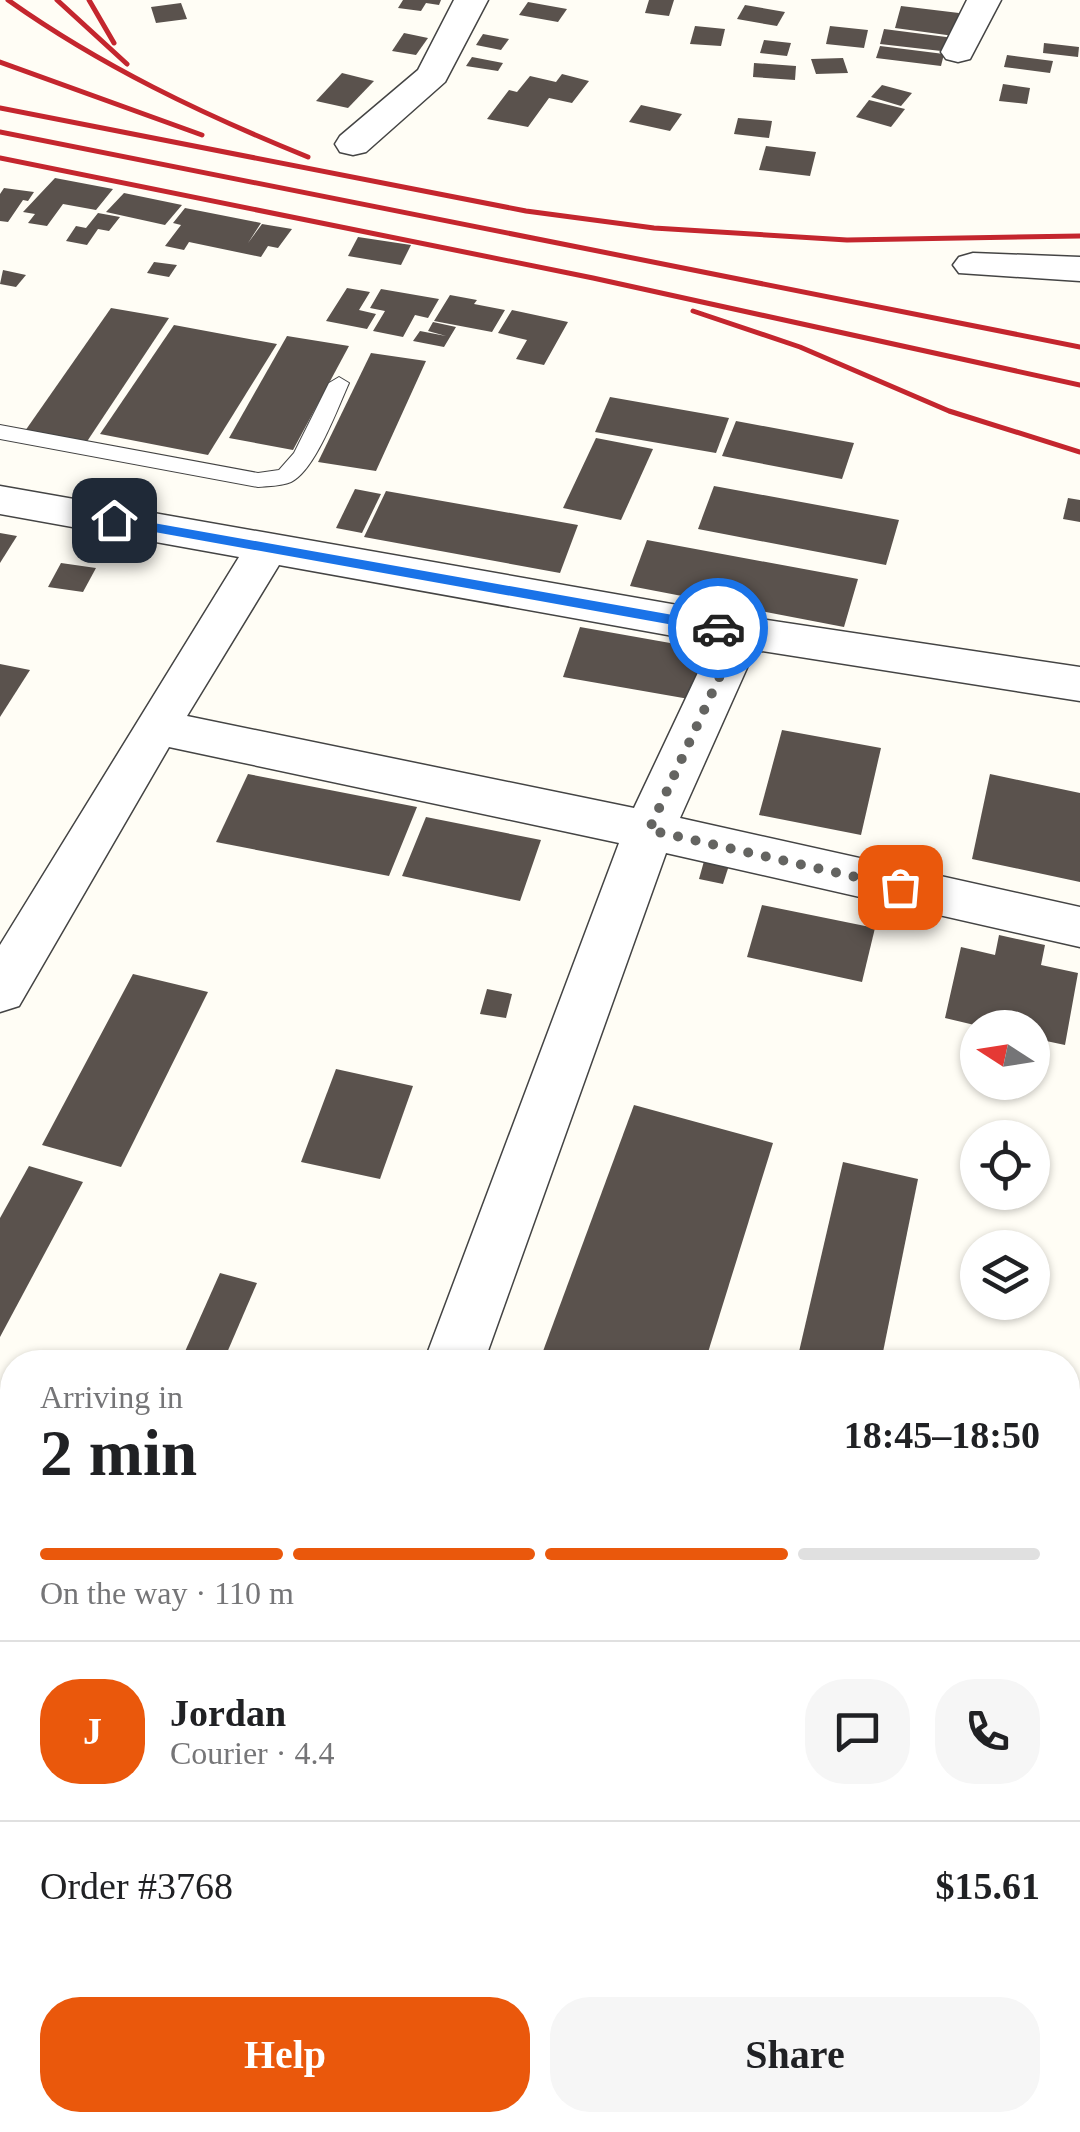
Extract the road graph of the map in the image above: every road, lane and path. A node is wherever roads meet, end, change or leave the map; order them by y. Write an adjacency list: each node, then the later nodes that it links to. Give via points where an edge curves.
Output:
1 (471, 0): 4 (street, via 433,76)
2 (984, 0): 3 (street)
3 (958, 52)
4 (353, 144)
5 (972, 266): 6 (street)
6 (1080, 269)
7 (339, 383): 8 (lane, via 286,476 258,480)
8 (0, 432)
9 (0, 500): 10 (street)
10 (267, 548): 11 (street); 13 (street)
11 (740, 632): 12 (street); 14 (street)
12 (1080, 684)
13 (156, 727): 14 (street); 16 (street)
14 (649, 830): 15 (street); 17 (street)
15 (1080, 927)
16 (4, 976)
17 (458, 1350)

